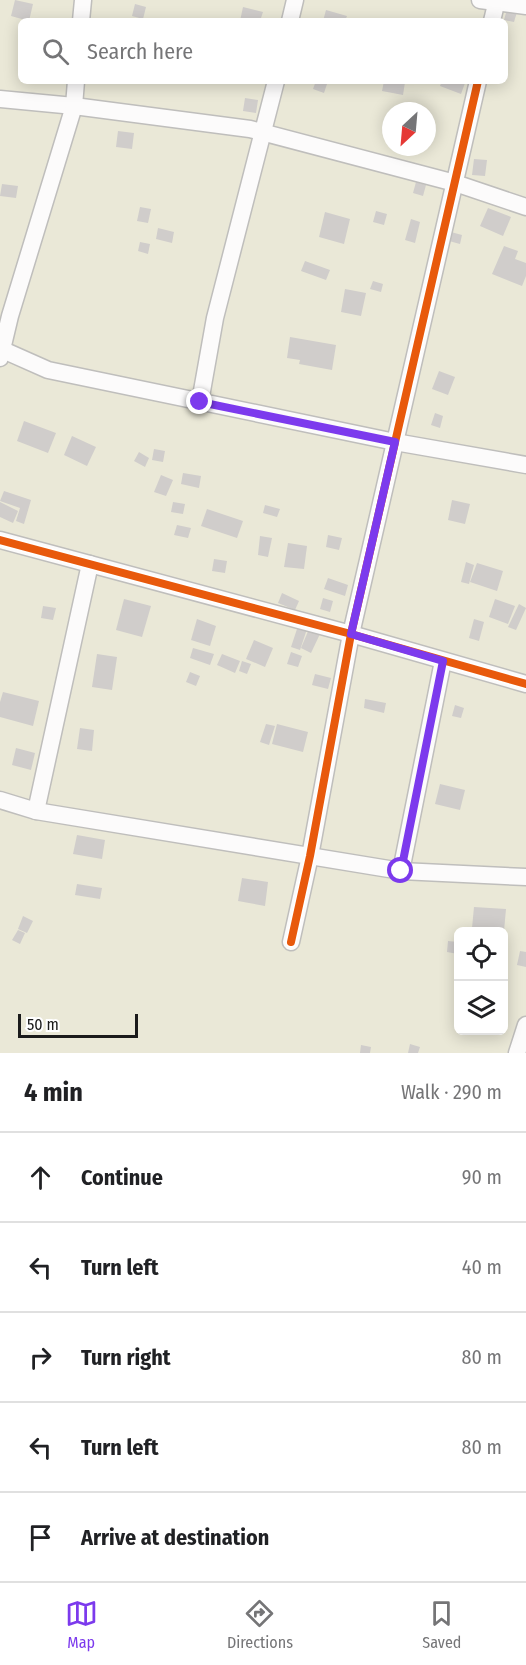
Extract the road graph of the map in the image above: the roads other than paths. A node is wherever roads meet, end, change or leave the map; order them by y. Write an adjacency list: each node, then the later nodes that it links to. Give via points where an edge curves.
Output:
1 (83, 0): 5 (street)
2 (295, 0): 6 (street)
3 (491, 1): 4 (street); 7 (street)
4 (526, 6)
5 (81, 18)
6 (291, 18)
7 (492, 18)
8 (76, 84): 12 (street)
9 (275, 84): 13 (street)
10 (477, 84): 14 (street)
11 (0, 99): 12 (street)
12 (74, 106): 13 (street); 16 (street)
13 (264, 133): 14 (street); 18 (street, via 215,318)
14 (455, 183): 15 (street); 19 (street)
15 (526, 207)
16 (5, 315): 17 (street)
17 (1, 354): 18 (street, via 48,370)
18 (200, 402): 19 (street)
19 (395, 442): 20 (street); 23 (street)
20 (526, 465)
21 (0, 540): 22 (street)
22 (90, 564): 23 (street); 27 (street)
23 (351, 634): 24 (street); 28 (street)
24 (443, 661): 25 (street); 29 (street)
25 (526, 681)
26 (0, 800): 27 (street)
27 (36, 811): 28 (street)
28 (310, 856): 29 (street); 31 (street)
29 (401, 871): 30 (street)
30 (526, 877)
31 (291, 942)
32 (526, 1025): 33 (street)
33 (517, 1053)

